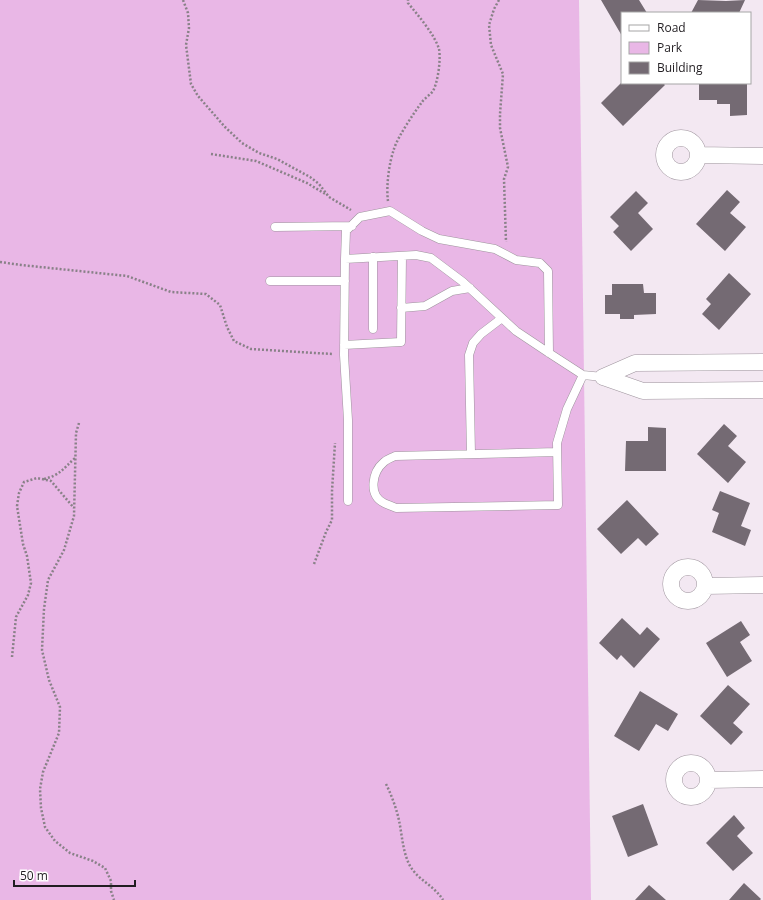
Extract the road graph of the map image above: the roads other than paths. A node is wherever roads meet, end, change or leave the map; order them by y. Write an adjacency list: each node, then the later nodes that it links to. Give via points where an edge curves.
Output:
1 (698, 155): 2 (street)
2 (763, 156)
3 (352, 226): 4 (lane); 7 (lane, via 346,231); 15 (lane, via 360,217 390,211 439,239 494,249 516,260 540,263 548,271)
4 (275, 227)
5 (402, 256): 6 (lane); 10 (lane, via 431,258); 11 (lane)
6 (373, 257): 7 (lane); 13 (lane)
7 (345, 258): 9 (lane)
8 (270, 281): 9 (lane)
9 (345, 281): 14 (lane)
10 (470, 288): 11 (lane, via 452,291 424,306); 12 (lane)
11 (401, 308): 14 (lane, via 401,342)
12 (502, 318): 15 (lane); 21 (lane, via 481,334 473,343 469,355)
13 (373, 329)
14 (344, 345): 22 (lane, via 348,420)
15 (549, 353): 17 (lane)
16 (763, 362): 18 (street, via 635,363)
17 (582, 375): 18 (lane); 20 (lane, via 567,409 557,443)
18 (603, 377): 19 (street, via 643,391)
19 (763, 390)
20 (557, 452): 21 (lane); 21 (lane, via 558,505 396,508 383,503 372,487 375,475 383,462 395,456)
21 (471, 454)
22 (348, 501)
23 (763, 585): 24 (street)
24 (706, 586)
25 (763, 779): 26 (street)
26 (709, 780)

